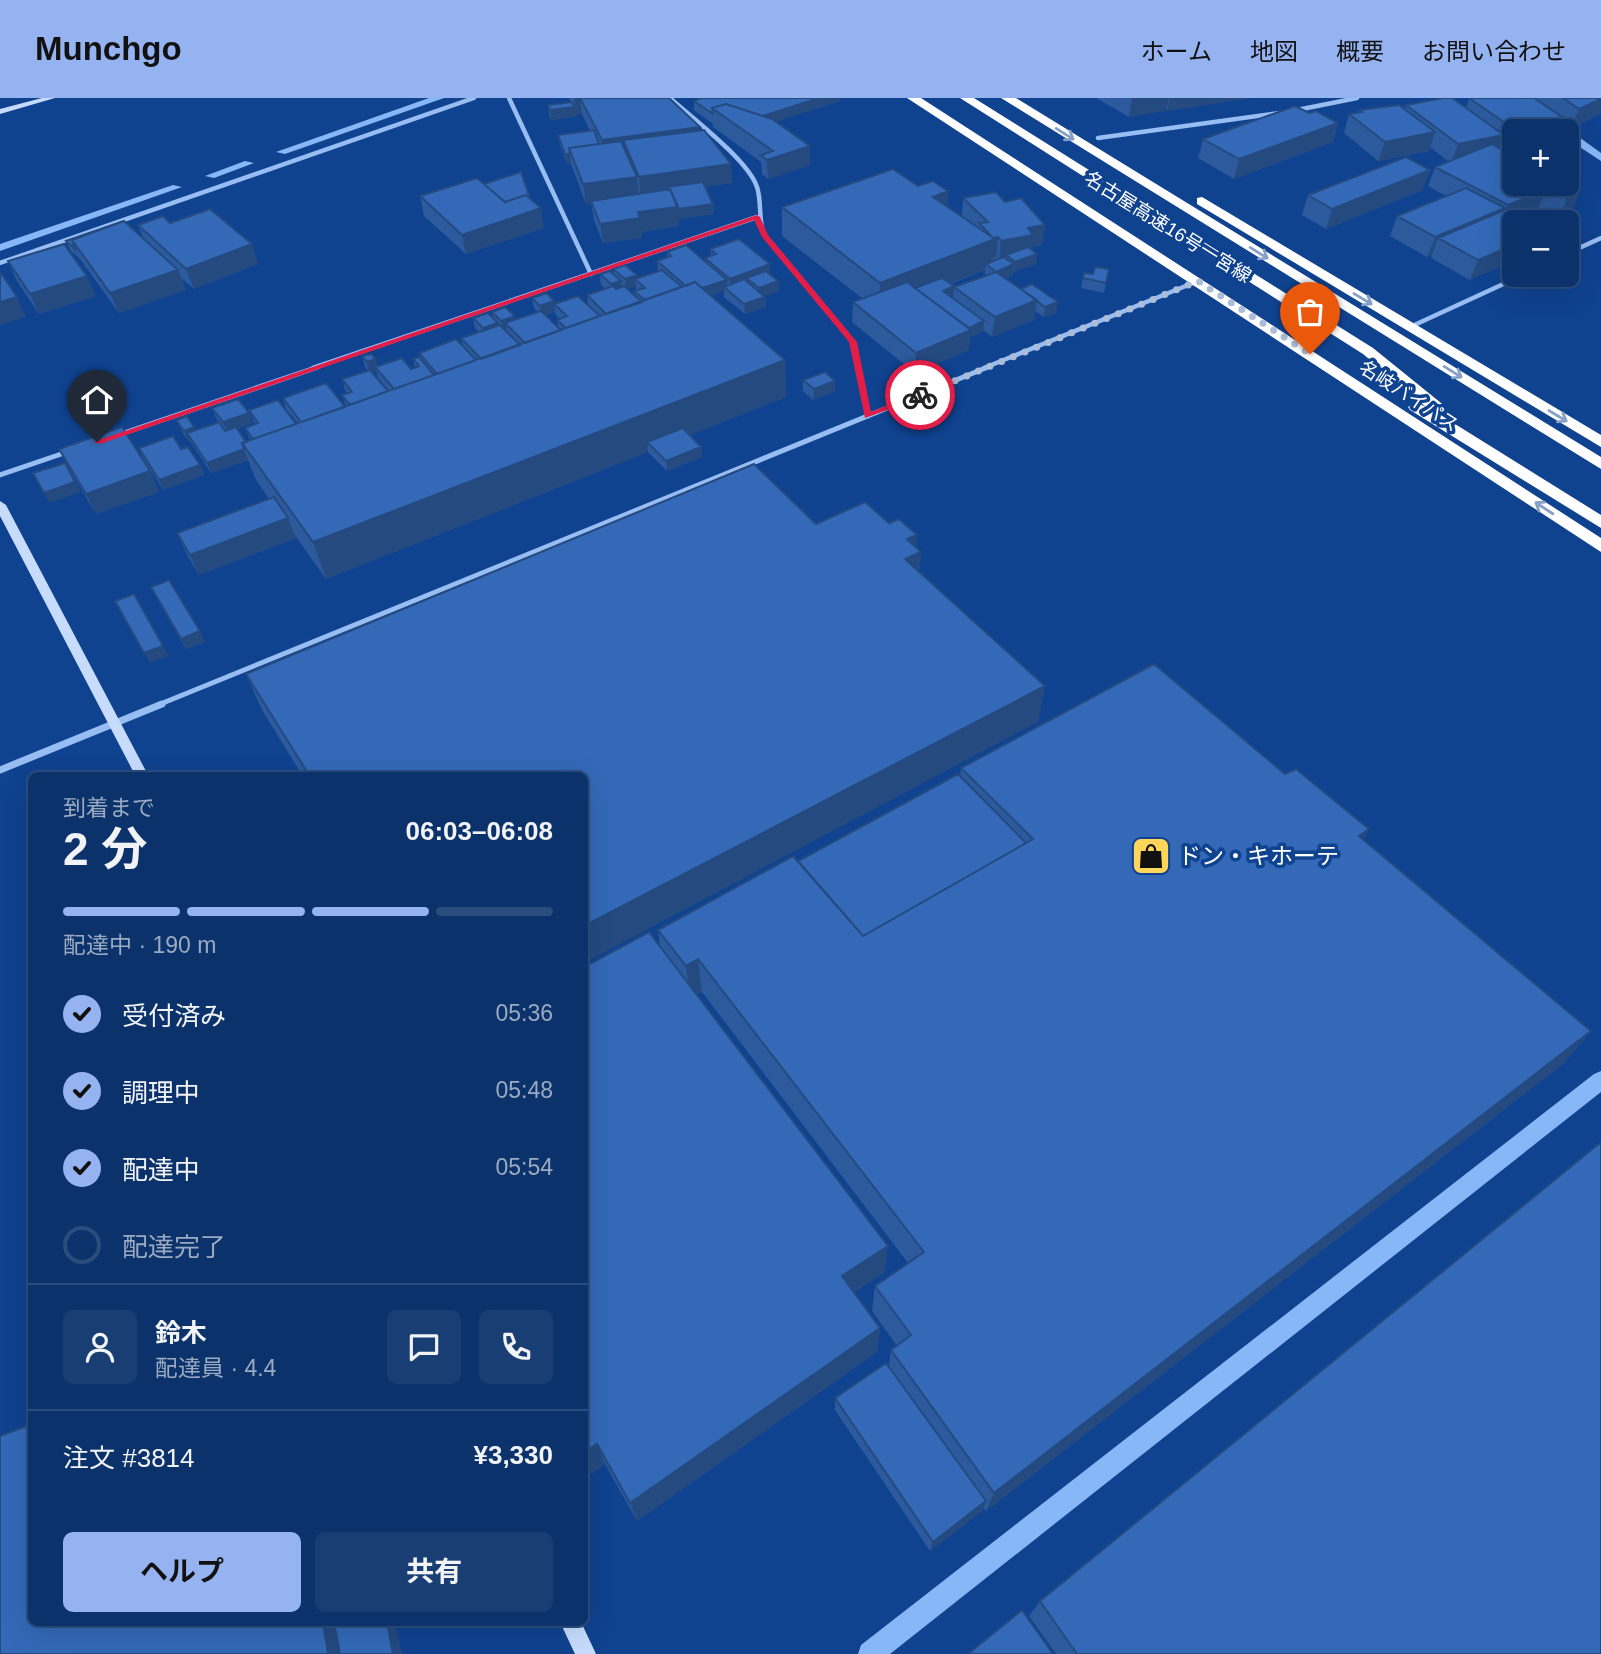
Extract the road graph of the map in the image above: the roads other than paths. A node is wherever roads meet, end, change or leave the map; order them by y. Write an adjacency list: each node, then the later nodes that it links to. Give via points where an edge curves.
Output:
1 (51, 98): 11 (street)
2 (474, 98): 16 (street)
3 (509, 98): 17 (street)
4 (670, 98): 13 (street, via 737,160 757,186)
5 (913, 98): 18 (highway, 名岐バイパス)
6 (927, 98): 26 (highway, 名古屋高速16号一宮線)
7 (966, 98): 26 (highway, via 1368,351)
8 (1007, 98): 25 (highway, 名古屋高速16号一宮線, one-way to 25)
9 (1033, 98): 12 (highway)
10 (1357, 98): 12 (street)
11 (0, 112)
12 (1098, 138): 20 (highway, one-way to 20)
13 (757, 217): 17 (street); 21 (street, via 764,235 853,342)
14 (1601, 238): 15 (street)
15 (1579, 248)
16 (0, 263)
17 (591, 274): 22 (street)
18 (1198, 281): 21 (street); 30 (highway, 名岐バイパス, one-way to 18)
19 (1502, 284): 20 (street)
20 (1410, 327): 23 (highway, one-way to 23)
21 (868, 416): 31 (street)
22 (106, 439)
23 (1601, 442)
24 (79, 448): 27 (street)
25 (1601, 464)
26 (1510, 466): 29 (highway, 名古屋高速16号一宮線)
27 (0, 475)
28 (0, 505): 31 (street)
29 (1601, 523)
30 (1601, 545)
31 (116, 724): 32 (street); 33 (street)
32 (0, 770)
33 (140, 772)
34 (572, 1626): 35 (street)
35 (586, 1654)

